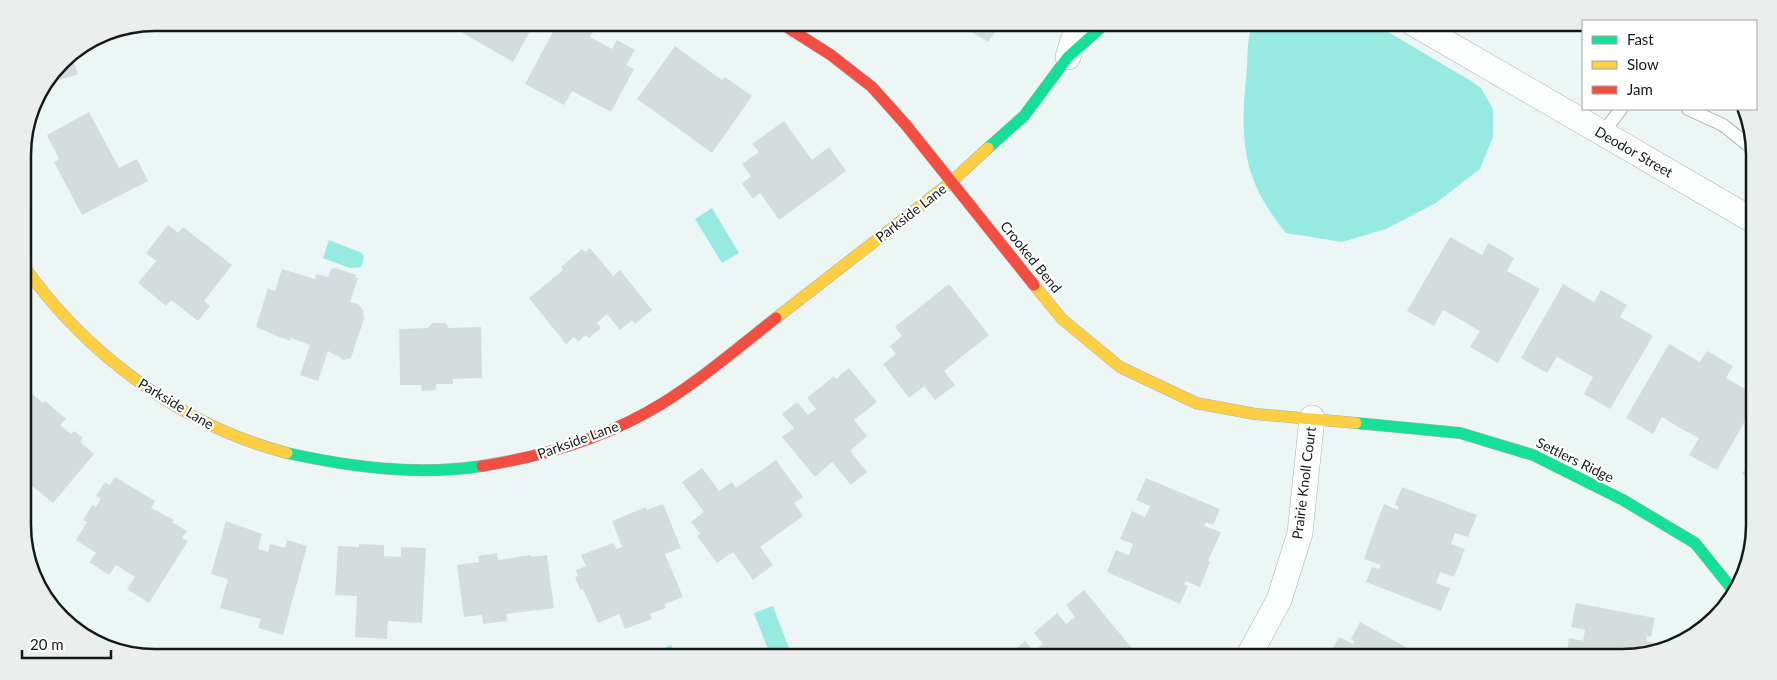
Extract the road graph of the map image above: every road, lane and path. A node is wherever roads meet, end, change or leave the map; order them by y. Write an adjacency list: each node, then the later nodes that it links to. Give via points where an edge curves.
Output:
1 (1076, 31): 5 (street, Parkside Lane)
2 (1096, 31): 5 (street, Parkside Lane)
3 (1427, 31): 8 (street, Deodor Street)
4 (795, 32): 10 (street, Crooked Bend, via 831,54 872,87)
5 (1068, 56): 10 (street, Parkside Lane, via 1024,116)
6 (1620, 110): 8 (lane)
7 (1690, 110): 9 (lane, via 1723,125)
8 (1602, 134): 11 (street, Deodor Street)
9 (1745, 143)
10 (951, 182): 12 (street, Parkside Lane, via 664,402 554,450 522,460 458,470 402,471 342,466 280,453 216,429 162,399 114,363 63,314); 13 (street, Crooked Bend, via 1062,319 1120,367 1196,403 1255,414)
11 (1746, 216)
12 (32, 274)
13 (1312, 418): 14 (street, Settlers Ridge, via 1460,433 1533,455 1623,500 1695,542); 15 (street, Prairie Knoll Court, via 1300,533 1279,600)
14 (1730, 586)
15 (1253, 648)

